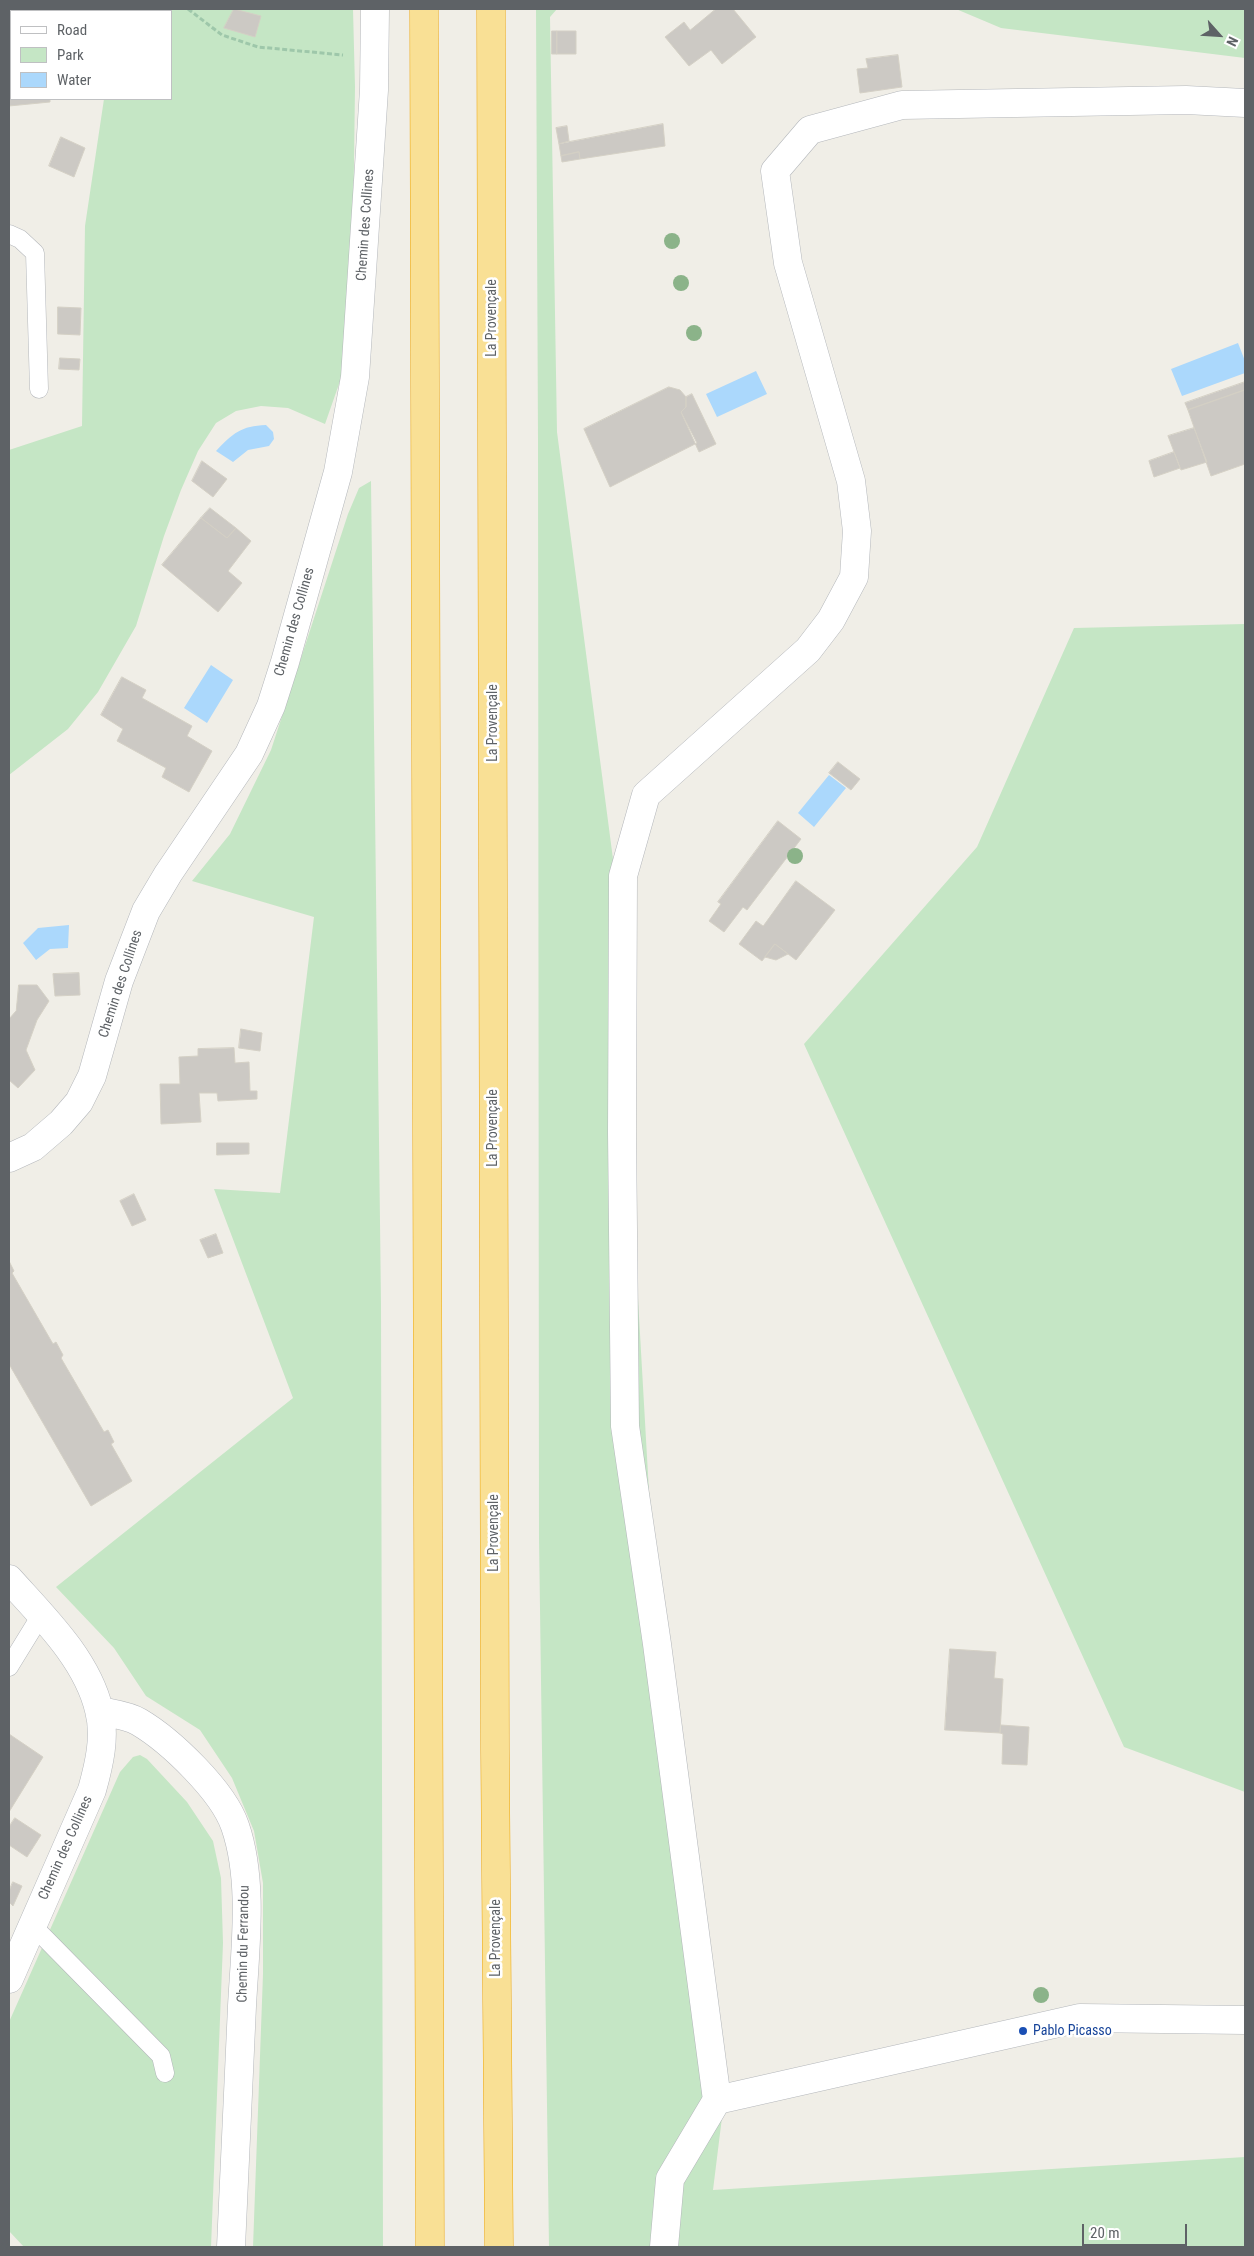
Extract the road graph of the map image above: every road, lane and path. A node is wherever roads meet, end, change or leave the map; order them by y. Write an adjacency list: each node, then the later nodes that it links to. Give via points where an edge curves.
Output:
1 (188, 9): 5 (path, via 222,35 258,47)
2 (375, 9): 9 (street, Chemin des Collines, via 374,90 355,376 338,472 271,706 249,754 146,911 119,982 92,1076 79,1102 62,1123 33,1147)
3 (424, 9): 20 (highway)
4 (491, 9): 21 (highway, La Provençale)
5 (346, 56)
6 (1245, 103): 18 (street, via 1186,100 902,105 810,130 774,171 788,263 850,481 857,531 854,577 831,620 808,650 646,795 623,876 625,1426)
7 (9, 234): 8 (lane, via 35,253)
8 (39, 389)
9 (9, 1158)
10 (9, 1579): 11 (street)
11 (41, 1614): 12 (lane); 13 (street, via 77,1660)
12 (9, 1666)
13 (100, 1711): 14 (street, Chemin des Collines, via 101,1739 92,1790); 19 (street, Chemin du Ferrandou, via 140,1722 198,1772 217,1792 235,1824 245,1862 245,1934)
14 (32, 1925): 15 (street, Chemin des Collines); 17 (lane, via 161,2056)
15 (9, 1979)
16 (1245, 2020): 18 (street, via 1080,2018)
17 (165, 2073)
18 (717, 2100): 22 (street, via 670,2179)
19 (231, 2247)
20 (430, 2247)
21 (499, 2247)
22 (664, 2247)

